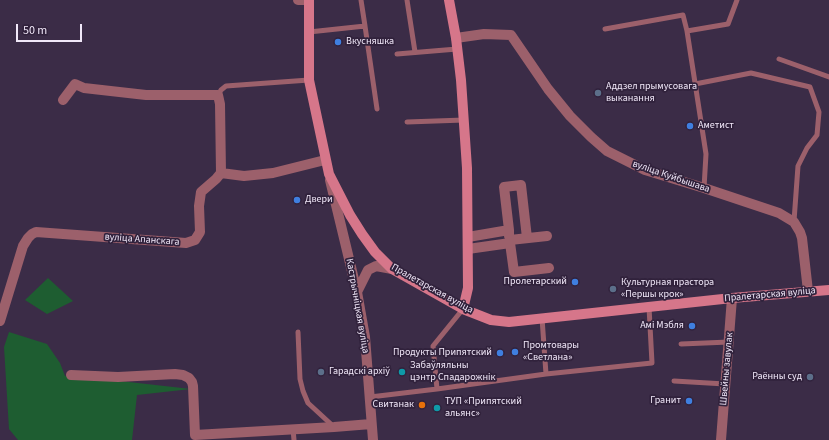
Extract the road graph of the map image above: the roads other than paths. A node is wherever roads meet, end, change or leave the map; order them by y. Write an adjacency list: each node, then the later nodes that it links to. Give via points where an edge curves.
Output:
1 (298, 0): 2 (street, Пралетарская вуліца)
2 (309, 0): 10 (main road, Пралетарская вуліца)
3 (361, 0): 7 (lane)
4 (407, 0): 12 (lane)
5 (449, 0): 11 (main road)
6 (737, 0): 9 (lane, via 728,24)
7 (365, 26): 10 (lane); 20 (lane)
8 (605, 29): 9 (lane, via 683,15)
9 (687, 31): 17 (lane)
10 (309, 32): 16 (main road, Пралетарская вуліца)
11 (457, 43): 12 (lane); 21 (main road); 26 (street, вуліца Куйбышава, via 484,34 511,35 570,116 607,151 646,170)
12 (415, 52): 13 (lane)
13 (397, 54)
14 (779, 60): 15 (lane)
15 (829, 77)
16 (309, 80): 18 (lane, via 226,86); 23 (main road, Пралетарская вуліца)
17 (695, 84): 26 (lane, via 706,154); 27 (lane, via 751,73 810,87 819,112 817,135 798,166)
18 (218, 95): 19 (street, via 146,96 84,88 74,84); 24 (street)
19 (63, 100)
20 (377, 109)
21 (464, 120): 22 (lane); 29 (main road)
22 (407, 122)
23 (325, 160): 24 (street, via 273,173 244,176); 25 (main road, Пралетарская вуліца)
24 (221, 173): 42 (street, вуліца Апанскага, via 201,192 198,206 200,232 195,240 186,243 36,232 32,234 23,246)
25 (329, 174): 34 (main road, Пралетарская вуліца, via 362,234); 36 (street, Кастрычніцкая вуліца)
26 (704, 188): 27 (street, вуліца Куйбышава, via 778,213)
27 (794, 222): 37 (street, via 802,238)
28 (547, 236): 31 (street)
29 (468, 237): 30 (street); 32 (main road)
30 (510, 238): 31 (street); 31 (street, via 504,187 522,185); 32 (street); 33 (street, via 514,272)
31 (527, 238)
32 (468, 249): 40 (main road, via 468,288)
33 (549, 268)
34 (392, 269): 36 (street, via 376,266 368,270); 40 (main road, Пралетарская вуліца)
35 (829, 290): 37 (main road, Пралетарская вуліца)
36 (357, 292): 51 (street, Кастрычніцкая вуліца, via 365,337)
37 (808, 292): 38 (main road, Пралетарская вуліца)
38 (732, 298): 39 (main road, Пралетарская вуліца); 44 (street, Швейны завулак)
39 (649, 307): 41 (main road, Пралетарская вуліца); 46 (lane, via 652,363)
40 (463, 309): 41 (main road, Пралетарская вуліца, via 491,320 509,322); 50 (lane, via 433,346)
41 (542, 318): 46 (lane)
42 (0, 321)
43 (298, 332): 53 (lane, via 303,391 308,403)
44 (729, 342): 45 (lane); 49 (street, Швейны завулак)
45 (681, 344)
46 (546, 374): 50 (lane)
47 (71, 375): 55 (street, via 118,378 183,375 189,378 193,386)
48 (674, 381): 49 (lane)
49 (725, 384): 58 (street, Швейны завулак)
50 (437, 390): 51 (lane)
51 (370, 397): 52 (street, Кастрычніцкая вуліца)
52 (371, 424): 53 (street); 57 (street, Кастрычніцкая вуліца)
53 (334, 427): 54 (street)
54 (292, 429): 55 (street); 56 (lane)
55 (195, 437)
56 (294, 440)
57 (373, 440)
58 (721, 440)

